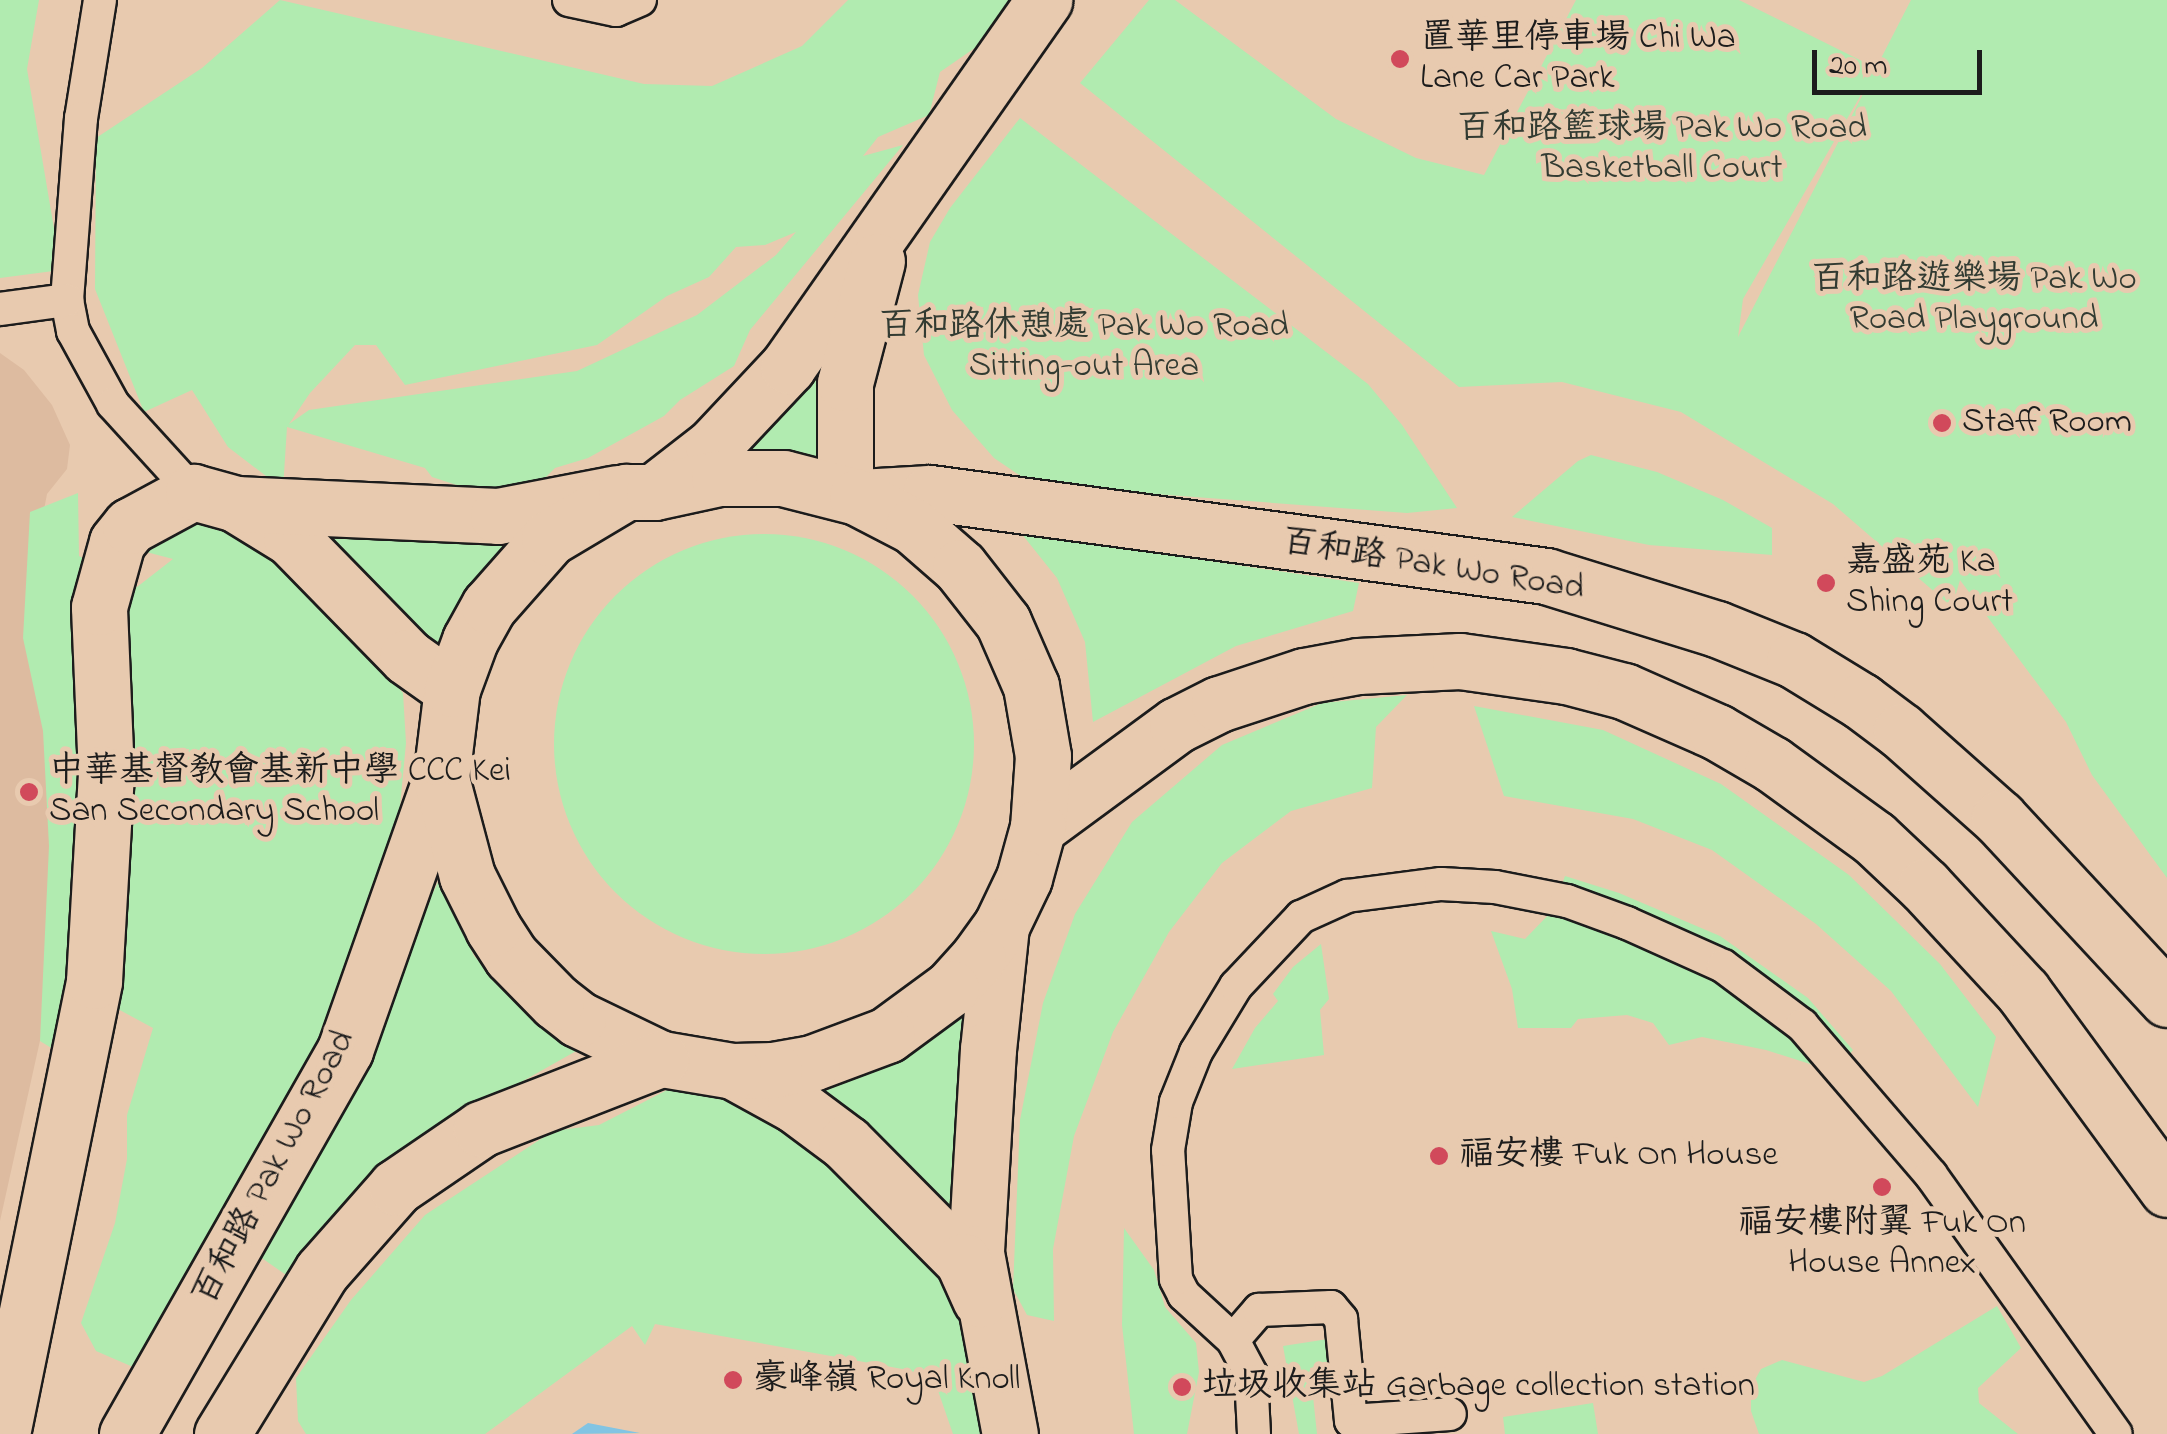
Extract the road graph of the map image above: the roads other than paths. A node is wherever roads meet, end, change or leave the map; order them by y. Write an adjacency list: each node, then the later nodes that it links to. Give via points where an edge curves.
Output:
1 (100, 0): 6 (lane, via 81,118)
2 (569, 0): 3 (lane, via 616,10)
3 (640, 0)
4 (1044, 0): 5 (main road)
5 (888, 224): 8 (main road, via 788,366 714,446); 9 (main road, via 845,383)
6 (67, 300): 7 (lane); 10 (lane, via 72,331 113,404)
7 (0, 309)
8 (640, 492): 9 (main road, 百和路 Pak Wo Road, via 718,478 783,478); 10 (main road, via 498,516); 11 (main road, 百和路 Pak Wo Road, via 549,538 489,606)
9 (851, 495): 13 (main road, 百和路 Pak Wo Road, via 913,526 960,566 1003,622 1034,704 1043,756); 15 (main road, 百和路 Pak Wo Road, via 930,493 1546,576 1717,629 1794,660 1900,732 2010,830)
10 (215, 498): 11 (main road, via 292,538 407,657); 22 (main road, via 142,518 117,542 99,608 106,775 94,981)
11 (452, 689): 12 (main road, 百和路 Pak Wo Road)
12 (441, 778): 16 (main road, 百和路 Pak Wo Road, via 467,876 511,956 578,1019); 23 (main road, 百和路 Pak Wo Road, via 345,1050)
13 (1038, 827): 14 (main road, 百和路 Pak Wo Road); 18 (main road, via 1177,725 1304,676 1460,661 1624,691 1772,764 1874,838 2023,992)
14 (1001, 926): 17 (main road, 百和路 Pak Wo Road, via 952,988 887,1035 812,1063); 19 (main road, via 976,1253)
15 (2167, 999)
16 (661, 1058): 17 (main road, 百和路 Pak Wo Road); 24 (main road, via 481,1129 396,1187 322,1271)
17 (733, 1070): 19 (main road, via 846,1143 962,1261)
18 (2167, 1190)
19 (988, 1315): 25 (main road)
20 (1233, 1340): 21 (lane, via 1259,1310 1330,1308 1341,1319 1351,1421); 26 (lane, via 1251,1374); 27 (lane, via 1184,1296 1173,1260 1168,1150 1176,1102 1196,1052 1236,986 1301,917 1347,896 1385,890 1495,887 1566,901 1672,942 1723,966 1802,1026 1931,1174)
21 (1450, 1414)
22 (2, 1434)
23 (127, 1434)
24 (222, 1434)
25 (1010, 1434)
26 (1254, 1434)
27 (2116, 1434)

